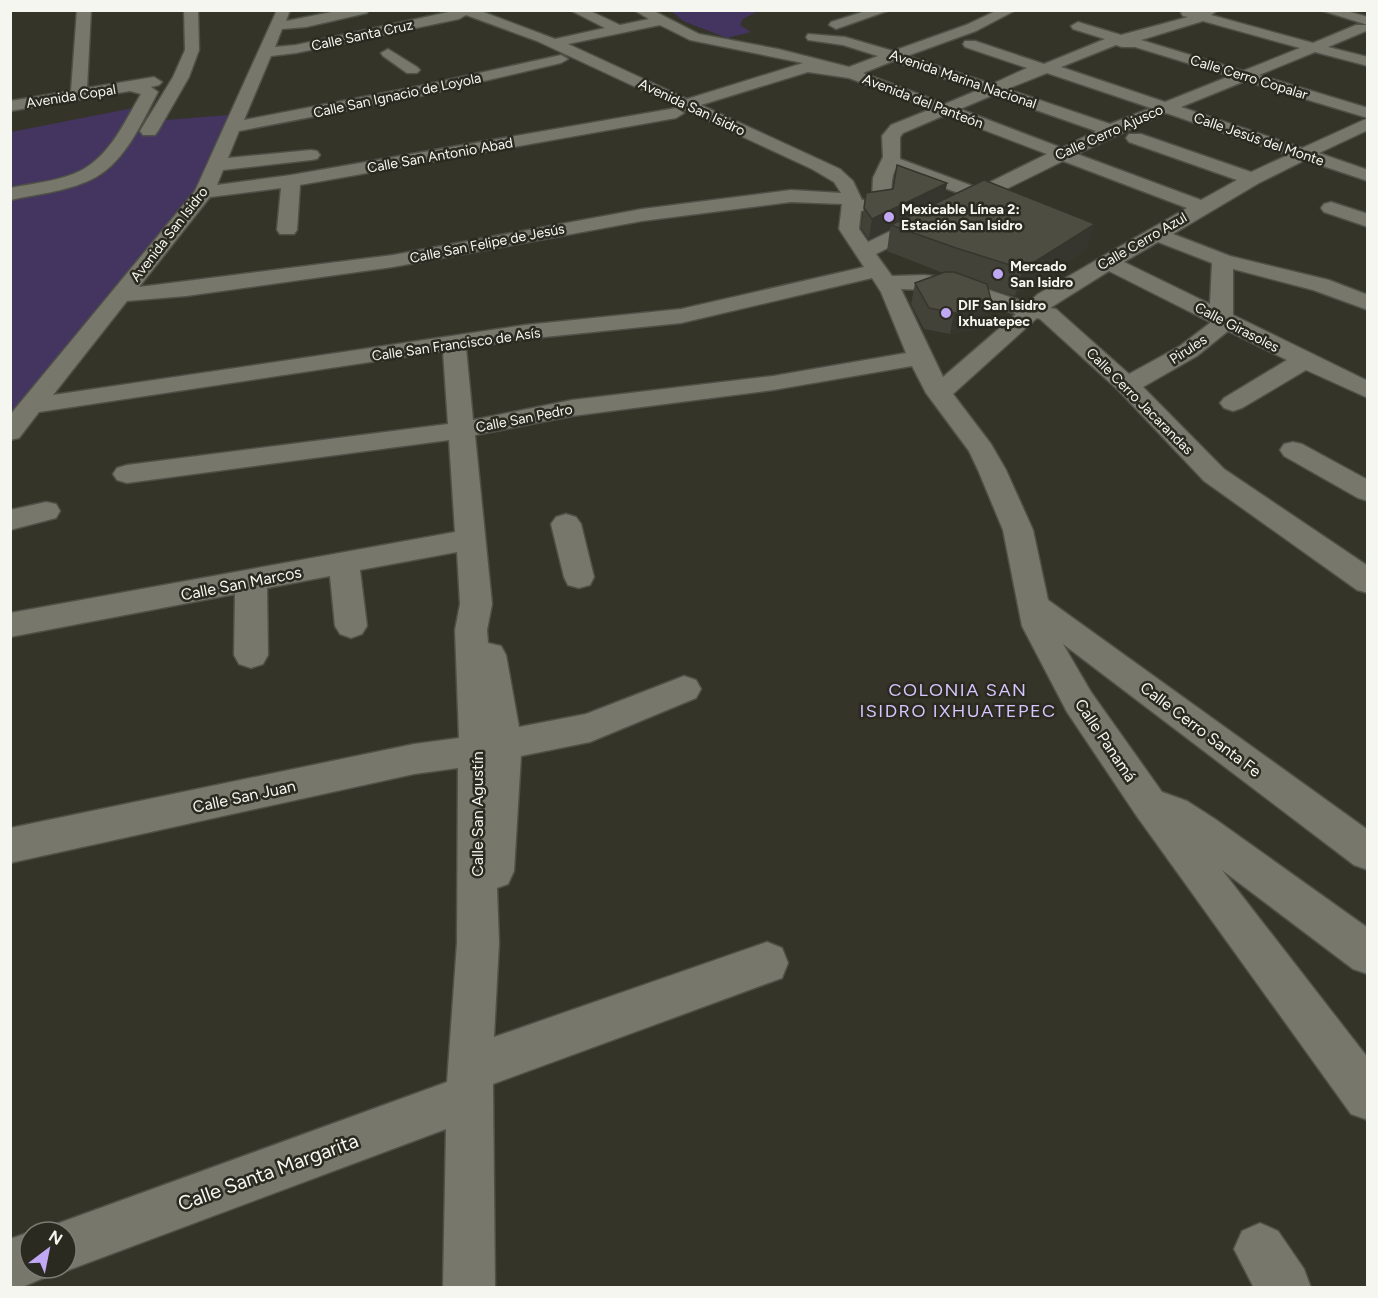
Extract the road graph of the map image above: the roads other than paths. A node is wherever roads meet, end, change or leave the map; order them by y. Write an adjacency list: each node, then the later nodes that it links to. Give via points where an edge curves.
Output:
1 (84, 10): 43 (street)
2 (191, 10): 38 (street, via 192,50)
3 (362, 10): 12 (street, via 306,23)
4 (576, 10): 17 (street)
5 (640, 10): 13 (street, Avenida del Panteón)
6 (1010, 10): 19 (street)
7 (1178, 10): 11 (street)
8 (1326, 10): 14 (street)
9 (877, 11): 15 (street)
10 (462, 13): 22 (street, Avenida San Isidro); 26 (street, Calle Santa Cruz, via 296,49)
11 (1207, 14): 21 (street); 24 (street)
12 (279, 18): 26 (street, Avenida San Isidro)
13 (661, 21): 17 (street); 33 (street, Avenida del Panteón, via 694,37 801,58)
14 (1364, 24): 24 (street, Calle Cerro Ajusco)
15 (836, 25)
16 (1078, 26): 21 (street, Calle Cerro Copalar)
17 (617, 29): 22 (street)
18 (924, 30): 19 (street)
19 (945, 36): 27 (street)
20 (813, 37): 27 (street, Avenida Marina Nacional, via 845,41)
21 (1124, 40): 30 (street, via 1080,59); 34 (street, Calle Cerro Copalar)
22 (554, 43): 46 (street, Avenida San Isidro)
23 (970, 44): 36 (street, via 1039,67)
24 (1313, 47): 29 (street); 34 (street, Calle Cerro Ajusco)
25 (404, 49): 31 (street, via 382,54)
26 (264, 52): 35 (street, Avenida San Isidro)
27 (891, 55): 33 (street); 40 (street, Avenida Marina Nacional)
28 (561, 59): 53 (street, Calle San Ignacio de Loyola)
29 (1368, 62)
30 (1054, 65): 36 (street); 45 (street, Calle Jesús del Monte)
31 (412, 70)
32 (275, 73): 35 (street)
33 (849, 73): 37 (street, Calle San Antonio Abad, via 807,67); 47 (street, Avenida del Panteón)
34 (1241, 75): 45 (street, Calle Cerro Ajusco); 48 (street, Calle Cerro Copalar)
35 (253, 77): 53 (street, Avenida San Isidro)
36 (1017, 81): 40 (street)
37 (763, 82): 41 (street); 46 (street, Calle San Antonio Abad)
38 (177, 84): 39 (street, Avenida Copal); 42 (street, Avenida Copal); 49 (street)
39 (132, 86): 42 (street, Avenida Copal); 43 (street, Avenida Copal)
40 (995, 90): 47 (street); 55 (street, Avenida Marina Nacional)
41 (786, 91)
42 (150, 93): 50 (street)
43 (79, 95): 44 (street, Avenida Copal)
44 (10, 106)
45 (1165, 107): 55 (street, Calle Cerro Ajusco); 61 (street, Calle Jesús del Monte)
46 (681, 109): 51 (street, Calle San Antonio Abad); 57 (street, Avenida San Isidro)
47 (944, 110): 60 (street, Avenida del Panteón); 63 (street, via 894,132 890,141)
48 (1368, 113)
49 (159, 117): 50 (street); 59 (street, via 140,139)
50 (135, 119): 59 (street)
51 (633, 121): 56 (street); 67 (street, Calle San Antonio Abad)
52 (1368, 123): 61 (street, Calle Cerro Azul)
53 (231, 128): 64 (street, Avenida San Isidro)
54 (783, 128): 57 (street)
55 (1111, 130): 60 (street, Calle Cerro Ajusco)
56 (646, 134)
57 (750, 134): 71 (street, Avenida San Isidro, via 831,172 850,187)
58 (1135, 138): 66 (street)
59 (112, 153): 70 (street, via 99,167 74,180)
60 (1061, 153): 69 (street, Calle Cerro Ajusco, via 1040,154); 72 (street, Avenida del Panteón)
61 (1301, 153): 65 (street, Calle Jesús del Monte); 66 (street, Calle Cerro Azul)
62 (310, 155): 64 (street)
63 (891, 162): 69 (street); 71 (street, Calle San Felipe de Jesús, via 882,178 881,204)
64 (217, 165): 68 (street, Avenida San Isidro)
65 (1368, 176)
66 (1251, 179): 72 (street, Calle Cerro Azul)
67 (291, 181): 68 (street, Calle San Antonio Abad); 76 (street)
68 (204, 192): 81 (street, Avenida San Isidro)
69 (971, 192): 74 (street); 80 (street)
70 (10, 194)
71 (852, 202): 80 (street, via 849,229); 81 (street, Calle San Felipe de Jesús, via 791,196 642,214 372,264)
72 (1201, 207): 77 (street, Calle Cerro Azul)
73 (1331, 208): 75 (street)
74 (1011, 211)
75 (1368, 221)
76 (287, 230)
77 (1155, 234): 78 (street, Calle Cerro Azul); 79 (street)
78 (1108, 254): 83 (street, Calle Cerro Azul); 84 (street, Calle Girasoles)
79 (1223, 260): 82 (street, via 1321,285); 84 (street, Pirules)
80 (877, 268): 83 (street, Calle Cerro Jacarandas, via 924,282 953,285); 85 (street, Calle San Francisco de Asís, via 681,316); 86 (street, Calle Panamá)
81 (122, 295): 92 (street, Avenida San Isidro)
82 (1368, 303)
83 (1031, 310): 88 (street, Calle Cerro Jacarandas, via 1053,317); 90 (street, Calle Cerro Azul)
84 (1223, 320): 87 (street, Calle Girasoles); 88 (street, Pirules, via 1210,335)
85 (454, 343): 92 (street, Calle San Francisco de Asís); 93 (street, Calle San Agustín)
86 (920, 358): 90 (street, Calle Panamá); 93 (street, Calle San Pedro, via 773,383 572,408)
87 (1305, 360): 89 (street, Calle Girasoles); 91 (street)
88 (1127, 385): 105 (street, Calle Cerro Jacarandas, via 1214,475)
89 (1368, 391)
90 (939, 393): 106 (street, Calle Panamá, via 982,450 1008,501)
91 (1233, 403)
92 (31, 406): 94 (street, Avenida San Isidro)
93 (461, 430): 96 (street, Calle San Pedro); 101 (street, Calle San Agustín)
94 (10, 432)
95 (1293, 450): 97 (street)
96 (127, 474)
97 (1368, 492)
98 (46, 511): 99 (street)
99 (10, 520)
100 (566, 524): 103 (street)
101 (471, 539): 102 (street, Calle San Marcos); 111 (street, Calle San Agustín, via 476,604 471,660)
102 (344, 563): 104 (street, Calle San Marcos); 108 (street)
103 (579, 577)
104 (251, 581): 107 (street, Calle San Marcos); 109 (street)
105 (1368, 582)
106 (1034, 606): 112 (street, Calle Panamá, via 1048,648 1079,702); 114 (street, Calle Cerro Santa Fe)
107 (10, 625)
108 (351, 626)
109 (251, 655)
110 (684, 689): 111 (street, Calle San Juan, via 590,728)
111 (491, 748): 113 (street, Calle San Juan, via 414,759); 117 (street, via 497,850 491,898 478,943)
112 (1149, 804): 115 (street, via 1174,813 1201,831); 118 (street, Calle Panamá)
113 (10, 846)
114 (1368, 853)
115 (1368, 954)
116 (767, 963): 117 (street, Calle Santa Margarita)
117 (470, 1083): 119 (street, Calle Santa Margarita, via 408,1121); 120 (street)
118 (1368, 1097)
119 (78, 1241)
120 (469, 1287)

